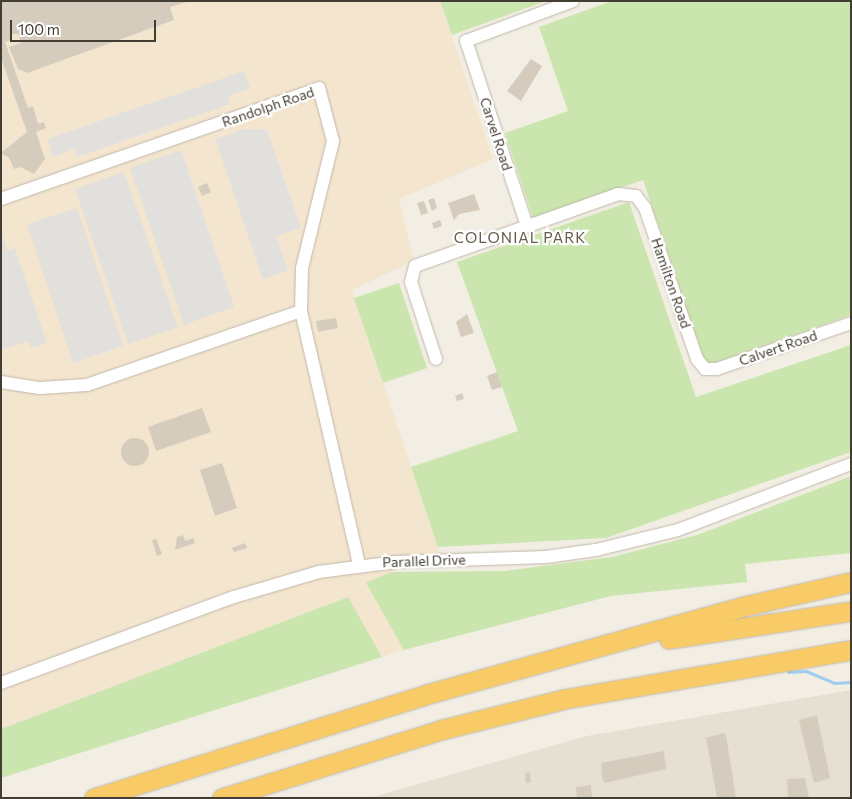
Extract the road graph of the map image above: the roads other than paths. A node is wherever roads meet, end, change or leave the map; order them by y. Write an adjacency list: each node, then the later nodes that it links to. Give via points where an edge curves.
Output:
1 (573, 1): 3 (street, Carvel Road, via 466,41)
2 (1, 199): 4 (street, Randolph Road, via 319,88 333,141 302,268)
3 (527, 226): 6 (street, via 412,270 411,282); 7 (street, Hamilton Road, via 618,194 636,196 645,208 697,359)
4 (301, 311): 8 (street, via 87,385 40,388); 10 (street, Randolph Road)
5 (851, 323): 7 (street, Calvert Road, via 718,369)
6 (436, 359)
7 (705, 369)
8 (1, 382)
9 (851, 464): 10 (street, Parallel Drive, via 678,530 596,550)
10 (360, 565): 15 (street, Parallel Drive, via 234,597)
11 (851, 582): 14 (highway, via 745,606)
12 (851, 611): 14 (highway)
13 (851, 650): 17 (highway, via 564,699 440,730)
14 (552, 661): 16 (highway, via 424,695)
15 (1, 683)
16 (94, 798)
17 (222, 798)

